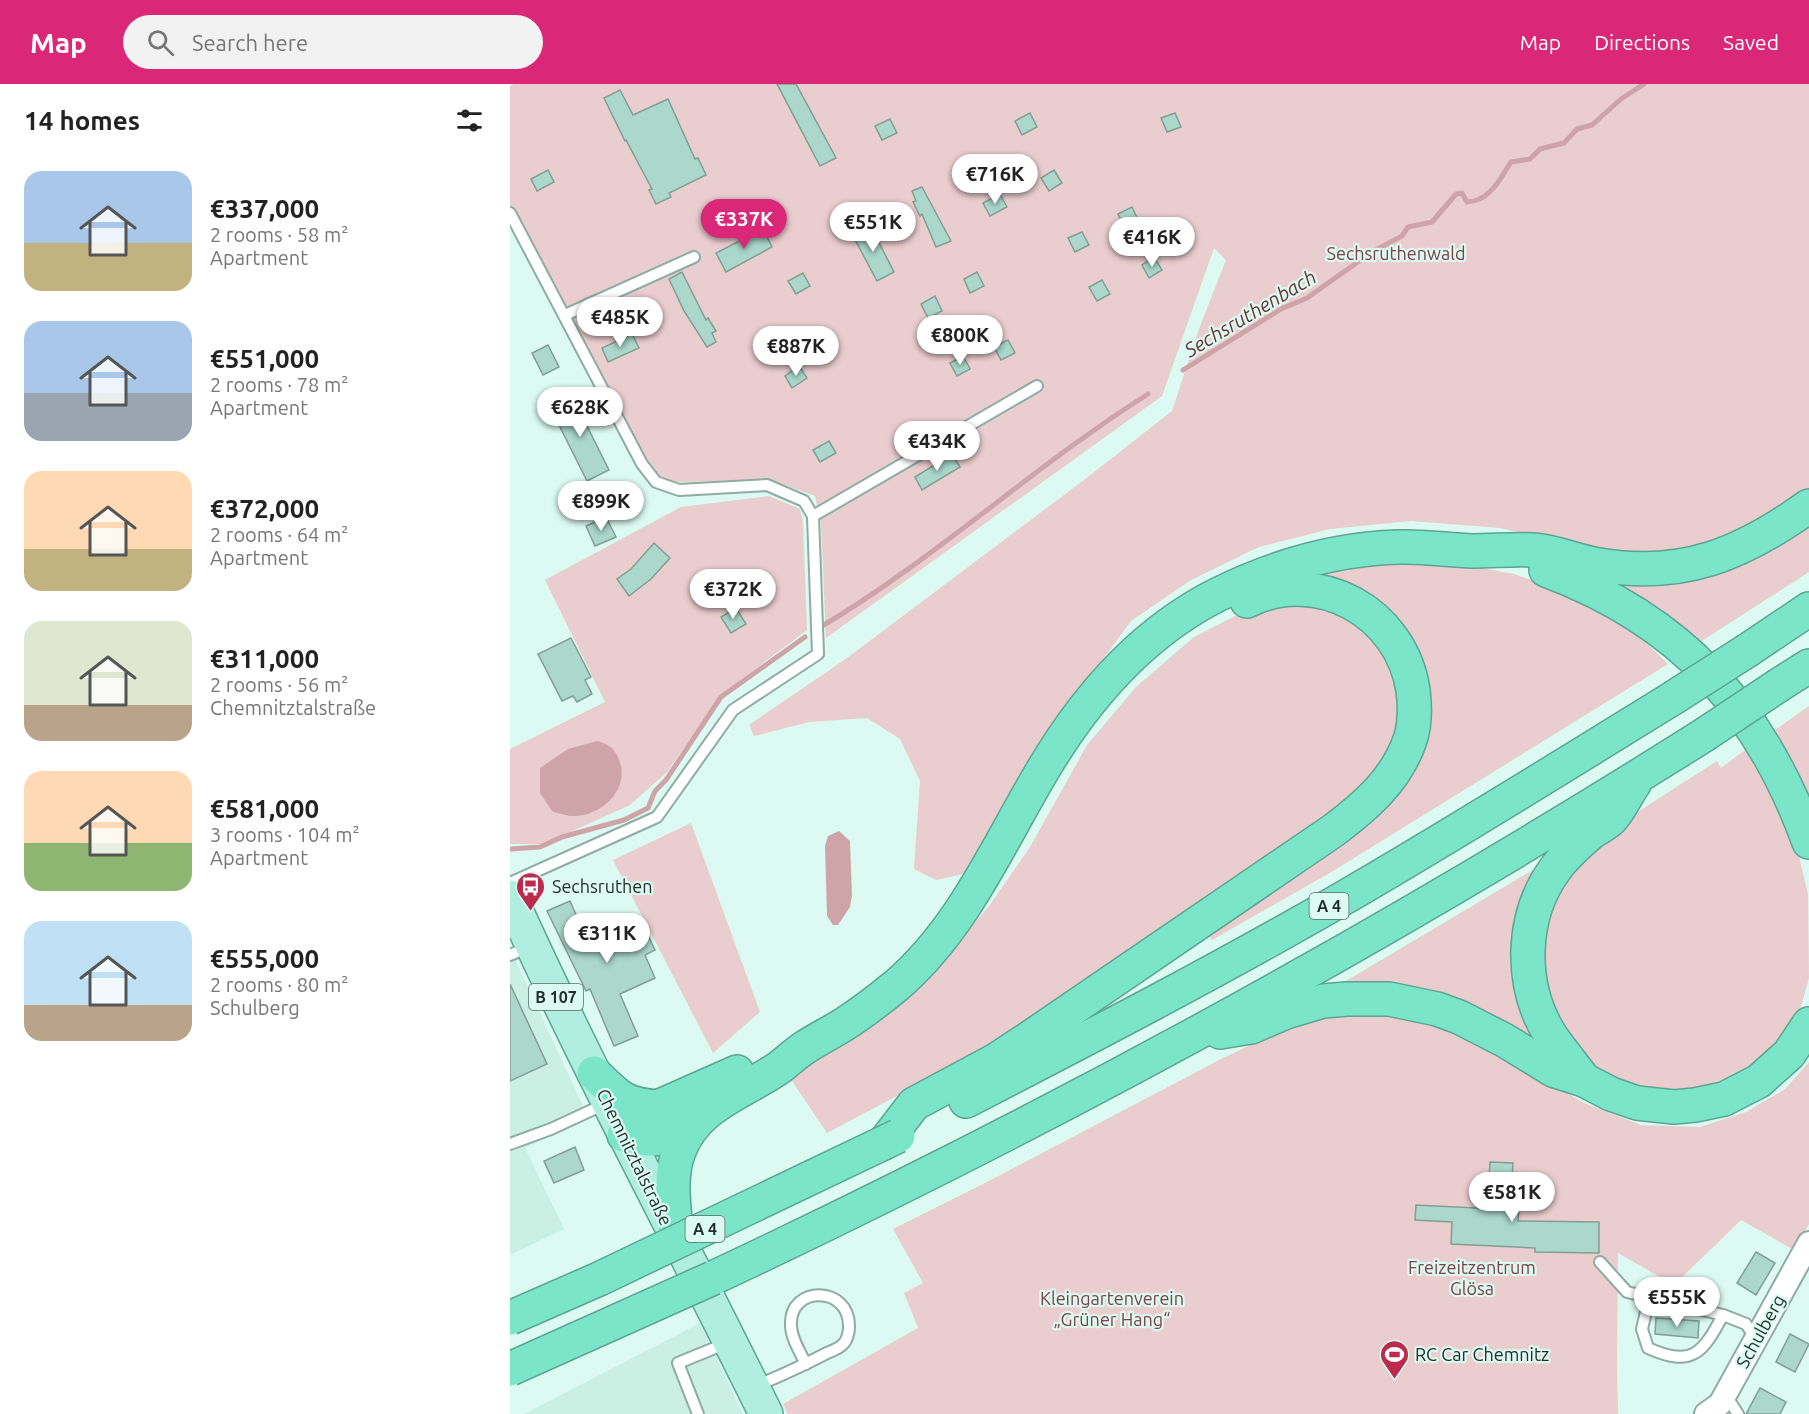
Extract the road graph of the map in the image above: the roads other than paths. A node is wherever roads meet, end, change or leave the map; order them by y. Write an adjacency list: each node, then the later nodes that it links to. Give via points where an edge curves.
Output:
1 (510, 213): 3 (lane)
2 (694, 256): 3 (lane)
3 (565, 315): 6 (lane, via 642,464 656,482 679,490 767,485 804,501)
4 (1036, 386): 6 (lane)
5 (1809, 506): 7 (highway, via 1773,531 1728,554 1674,567 1597,565 1538,550)
6 (813, 516): 13 (lane, via 818,654 734,710 657,817)
7 (1469, 551): 9 (highway, via 1395,547 1325,556 1249,581 1186,612); 12 (highway, via 1517,560 1580,583 1670,638 1721,686 1761,740 1793,799)
8 (1809, 609): 25 (highway, A 4, bridge, via 1527,789 1341,899 1074,1046)
9 (1158, 633): 18 (highway, via 1115,671 1076,719 977,887 934,946 871,1006); 25 (highway, via 1202,624 1258,596 1281,590 1321,591 1349,602 1385,629 1399,646 1410,673 1414,710 1410,738 1399,764 1389,781 1334,830 996,1060 914,1104)
10 (1809, 666): 11 (highway, A 4, bridge)
11 (1640, 775): 17 (highway, A 4, via 1416,909); 20 (highway, via 1611,819 1556,867 1543,887 1530,930 1530,987 1539,1013)
12 (1809, 842)
13 (510, 882)
14 (510, 897): 15 (main road, Chemnitztalstraße / B 107)
15 (521, 950): 19 (main road, Chemnitztalstraße / B 107)
16 (1809, 1024): 20 (highway, via 1775,1068 1724,1099 1656,1106 1620,1097)
17 (1189, 1037): 20 (highway, via 1251,1027 1323,1001 1389,999 1459,1017 1553,1070); 36 (highway, A 4, bridge, via 920,1178 723,1274)
18 (803, 1048): 22 (highway, via 775,1054); 23 (highway)
19 (594, 1073): 21 (main road, Chemnitztalstraße / B 107); 22 (highway, via 622,1100)
20 (1584, 1080)
21 (608, 1103): 24 (main road, Chemnitztalstraße / B 107); 26 (lane)
22 (657, 1107): 24 (highway, via 642,1114)
23 (695, 1121): 24 (highway, via 655,1140); 27 (highway, via 673,1176)
24 (624, 1135): 27 (main road, Chemnitztalstraße / B 107)
25 (892, 1136): 32 (highway, A 4, bridge, via 599,1279)
26 (510, 1144)
27 (677, 1240): 34 (main road, Chemnitztalstraße / B 107)
28 (1809, 1243): 33 (street, Schulberg)
29 (1600, 1262): 30 (lane, via 1627,1292)
30 (1657, 1299): 31 (lane); 31 (lane, via 1648,1303 1642,1329 1648,1348 1667,1357 1689,1357 1706,1346)
31 (1723, 1314): 33 (lane, via 1746,1324)
32 (510, 1318)
33 (1756, 1339): 37 (street, Schulberg)
34 (730, 1341): 38 (main road, Chemnitztalstraße / B 107); 39 (lane, via 678,1363)
35 (806, 1364): 35 (lane, via 843,1345 849,1332 849,1316 842,1304 830,1297 807,1298 792,1314 791,1327); 38 (lane)
36 (510, 1369)
37 (1725, 1394): 40 (street, Schulberg); 41 (lane)
38 (760, 1401)
39 (698, 1414)
40 (1707, 1414)
41 (1738, 1414)

